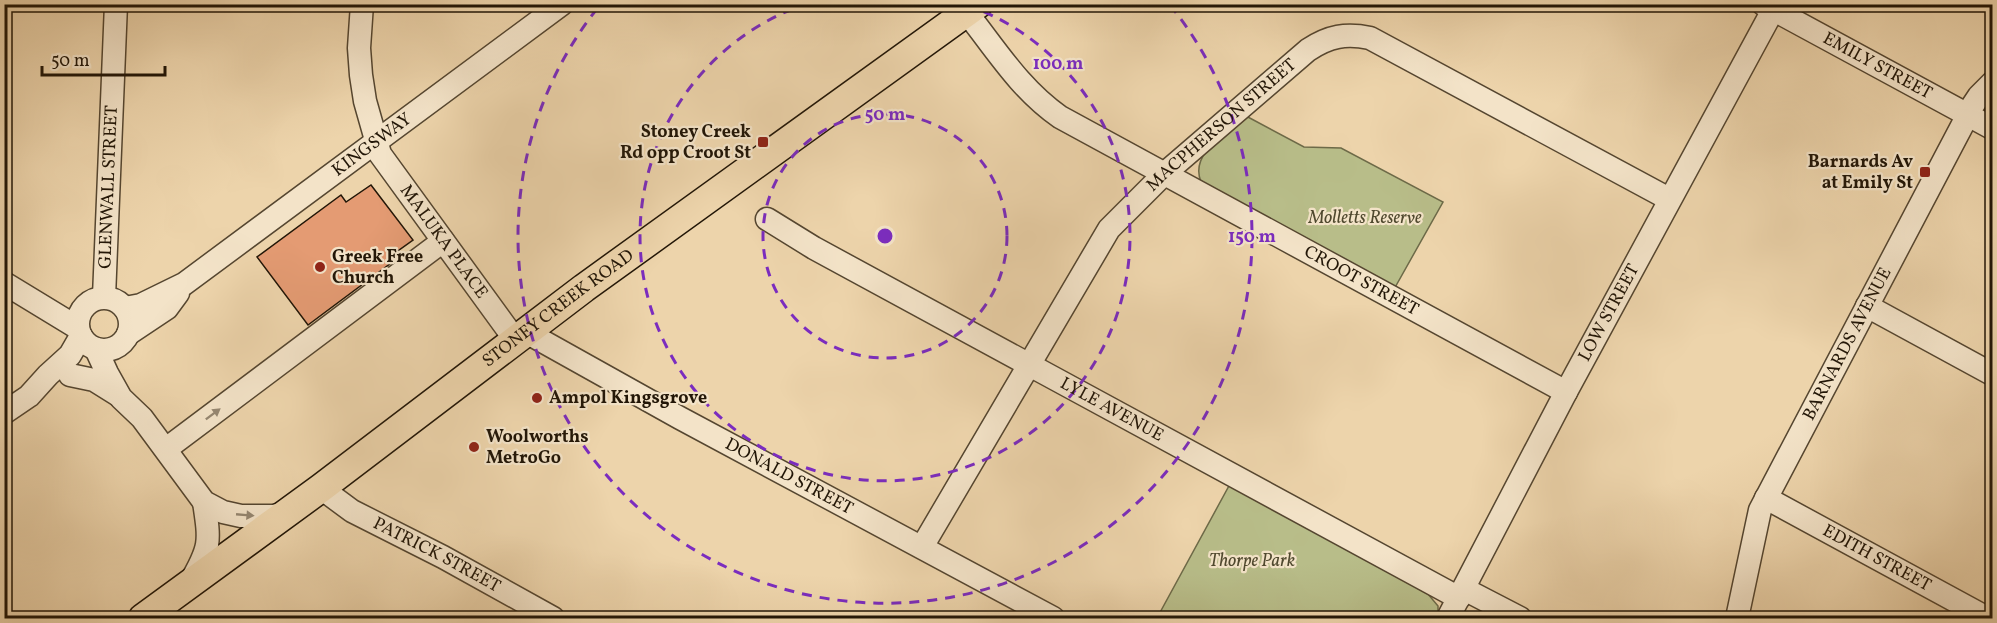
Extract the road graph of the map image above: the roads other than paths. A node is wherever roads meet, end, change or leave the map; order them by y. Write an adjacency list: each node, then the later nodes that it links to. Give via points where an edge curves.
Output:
1 (116, 4): 16 (street, GLENWALL STREET)
2 (362, 4): 9 (street, MALUKA PLACE, via 361,75)
3 (562, 4): 9 (street, KINGSWAY)
4 (1768, 7): 7 (street, EMILY STREET); 11 (street, LOW STREET)
5 (972, 9): 10 (street, CROOT STREET, via 1023,86 1041,104); 20 (main road, STONEY CREEK ROAD)
6 (1992, 83): 7 (street, BARNARDS AVENUE)
7 (1968, 115): 8 (street, EMILY STREET); 17 (street, BARNARDS AVENUE)
8 (1992, 128)
9 (375, 141): 13 (street, MALUKA PLACE, via 380,154); 15 (street, KINGSWAY)
10 (1164, 174): 11 (street, MACPHERSON STREET, via 1308,50 1322,41 1354,34 1370,38); 22 (street, MACPHERSON STREET, via 1109,228); 25 (street, CROOT STREET)
11 (1669, 199): 25 (street, LOW STREET)
12 (767, 219): 22 (street, LYLE AVENUE)
13 (443, 241): 20 (street, MALUKA PLACE); 30 (street, one-way to 13)
14 (4, 283): 19 (street, via 49,309 71,313)
15 (184, 284): 18 (street, KINGSWAY, via 141,305); 21 (street, KINGSWAY, via 168,308)
16 (104, 297): 18 (street); 19 (street, via 95,299)
17 (1867, 306): 23 (street); 32 (street, BARNARDS AVENUE)
18 (125, 308): 21 (street, via 130,325)
19 (86, 334): 21 (street, via 109,349); 24 (street); 26 (street); 27 (street)
20 (521, 336): 31 (main road, STONEY CREEK ROAD); 35 (street, DONALD STREET)
21 (124, 339): 29 (street, via 121,370)
22 (1030, 364): 35 (street, MACPHERSON STREET); 37 (street, LYLE AVENUE)
23 (1992, 374)
24 (70, 375): 26 (street); 27 (street, via 100,382)
25 (1566, 392): 37 (street, LOW STREET)
26 (29, 396): 28 (street)
27 (121, 398): 29 (street)
28 (4, 413)
29 (142, 418): 30 (street)
30 (166, 449): 33 (street)
31 (321, 489): 34 (main road, STONEY CREEK ROAD); 39 (street, PATRICK STREET, via 352,511)
32 (1766, 498): 43 (street, BARNARDS AVENUE, via 1756,523); 44 (street, EDITH STREET)
33 (204, 502): 34 (street, one-way to 34, via 241,516); 36 (street, via 208,542)
34 (287, 513): 36 (main road, STONEY CREEK ROAD)
35 (922, 547): 40 (street, DONALD STREET)
36 (189, 585): 38 (main road, STONEY CREEK ROAD)
37 (1462, 593): 41 (street, LOW STREET); 42 (street, LYLE AVENUE)
38 (143, 618)
39 (553, 618)
40 (1053, 618)
41 (1448, 618)
42 (1520, 618)
43 (1737, 618)
44 (1987, 618)

